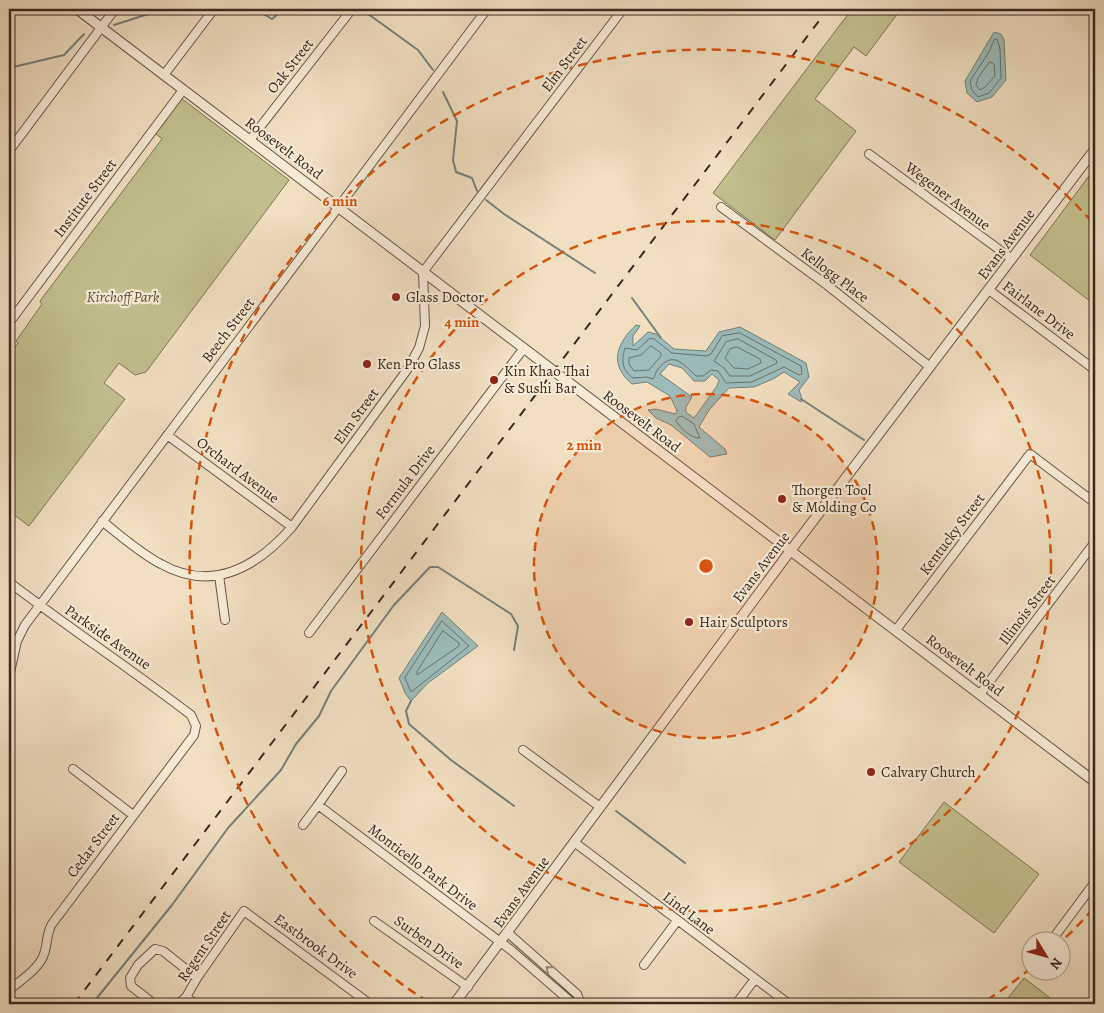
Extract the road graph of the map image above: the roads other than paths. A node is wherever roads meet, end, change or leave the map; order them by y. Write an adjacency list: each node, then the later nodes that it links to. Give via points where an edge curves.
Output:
1 (77, 9): 7 (street, Roosevelt Road)
2 (115, 9): 7 (street)
3 (214, 9): 8 (street)
4 (352, 9): 10 (street, Oak Street)
5 (486, 9): 14 (street, Beech Street)
6 (624, 9): 17 (street, Elm Street)
7 (101, 27): 8 (street, Roosevelt Road); 12 (street)
8 (164, 75): 9 (street, Roosevelt Road)
9 (183, 90): 10 (street, Roosevelt Road); 19 (street, Institute Street)
10 (250, 140): 14 (street, Roosevelt Road)
11 (1095, 149): 16 (street, Evans Avenue)
12 (9, 151)
13 (869, 154): 16 (street, Wegener Avenue)
14 (337, 206): 17 (street, Roosevelt Road); 23 (street, Beech Street)
15 (721, 208): 21 (street, Kellogg Place)
16 (1012, 259): 18 (street, Evans Avenue)
17 (423, 272): 20 (street, Roosevelt Road); 26 (street, Elm Street, via 425,326 419,348 407,370)
18 (989, 290): 21 (street, Evans Avenue); 22 (street, Fairlane Drive)
19 (9, 323)
20 (524, 348): 28 (street, Roosevelt Road); 34 (street, Formula Drive)
21 (930, 367): 28 (street, Evans Avenue)
22 (1095, 370)
23 (167, 435): 25 (street, Beech Street); 26 (street, Orchard Avenue)
24 (1095, 503): 33 (street, Kentucky Street, via 1030,454)
25 (102, 521): 29 (street, Elm Street, via 170,569 190,574); 31 (street, Beech Street)
26 (292, 527): 29 (street, Elm Street, via 275,547 255,562)
27 (1095, 542): 36 (street, Illinois Street)
28 (790, 550): 33 (street, Roosevelt Road); 43 (street, Evans Avenue)
29 (220, 575): 32 (street)
30 (9, 582): 31 (street, Parkside Avenue)
31 (39, 605): 35 (street, Beech Street, via 17,641); 37 (street, Parkside Avenue, via 104,653 122,662)
32 (225, 620)
33 (896, 630): 36 (street, Roosevelt Road)
34 (309, 633)
35 (9, 677)
36 (980, 694): 41 (street, Roosevelt Road)
37 (190, 715): 44 (street, Cedar Street, via 196,723 194,735)
38 (523, 750): 43 (street)
39 (73, 769): 44 (street)
40 (342, 771): 42 (street)
41 (1095, 782)
42 (318, 805): 45 (street); 53 (street, Monticello Park Drive)
43 (600, 807): 46 (street, Evans Avenue)
44 (133, 815): 58 (street, Cedar Street, via 52,924 41,960)
45 (303, 826)
46 (574, 842): 50 (street, Lind Lane); 52 (street, Evans Avenue)
47 (1095, 882): 51 (street)
48 (244, 911): 55 (street, Regent Street); 63 (street, Eastbrook Drive)
49 (374, 921): 57 (street, Surben Drive)
50 (677, 921): 54 (street); 56 (street, Lind Lane)
51 (1059, 930)
52 (508, 933): 53 (street, Evans Avenue); 65 (street, Monticello Park Drive, one-way to 52, via 577,994)
53 (500, 943): 57 (street, Evans Avenue); 65 (street, Monticello Park Drive, via 570,1001)
54 (644, 965)
55 (197, 978): 59 (street, Regent Street); 60 (street, via 163,951 155,949 130,978 131,986)
56 (754, 979): 66 (street); 67 (street, Lind Lane)
57 (468, 987): 64 (street, Evans Avenue)
58 (9, 990)
59 (186, 997): 61 (street, Regent Street); 62 (street)
60 (154, 1004)
61 (178, 1004)
62 (196, 1004)
63 (370, 1004)
64 (454, 1004)
65 (580, 1004)
66 (736, 1004)
67 (789, 1004)

